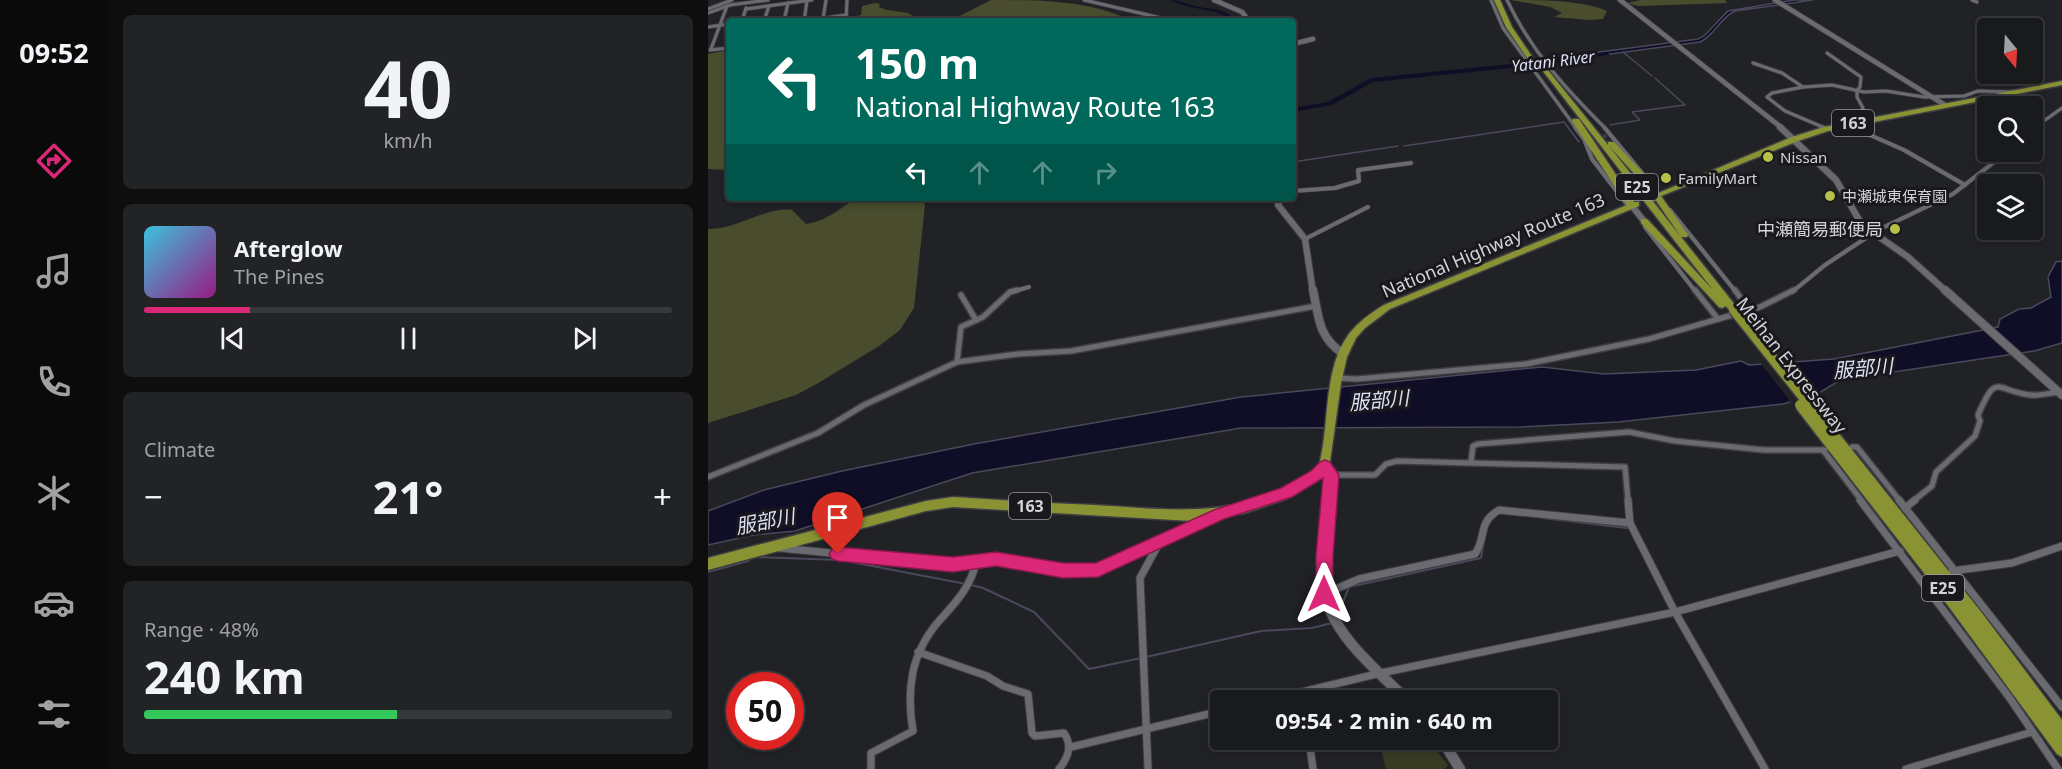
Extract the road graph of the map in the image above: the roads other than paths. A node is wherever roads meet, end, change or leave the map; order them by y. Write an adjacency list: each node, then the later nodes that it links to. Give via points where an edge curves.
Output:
1 (732, 0): 23 (street)
2 (768, 0): 17 (street)
3 (812, 0): 15 (street)
4 (826, 0): 29 (street)
5 (847, 0): 24 (street)
6 (1084, 0): 31 (street)
7 (1214, 0): 32 (street, via 1242,12)
8 (1491, 0): 41 (street, via 1503,28)
9 (1497, 0): 41 (highway, Meihan Expressway / E25, via 1509,27)
10 (1502, 0): 41 (highway, Meihan Expressway / E25)
11 (1507, 0): 41 (street, via 1529,39)
12 (1620, 0): 57 (street)
13 (1972, 0): 18 (street)
14 (798, 1): 15 (street); 19 (street)
15 (807, 1): 28 (street)
16 (1776, 1): 48 (street)
17 (748, 2): 20 (street); 22 (street)
18 (1977, 2)
19 (788, 3): 21 (street); 27 (street)
20 (728, 5): 23 (street); 34 (street)
21 (769, 6): 22 (street); 26 (street)
22 (746, 9): 25 (street)
23 (708, 11)
24 (846, 15): 30 (street)
25 (743, 18)
26 (765, 18)
27 (785, 18)
28 (804, 18)
29 (823, 18)
30 (832, 18)
31 (1161, 18)
32 (1247, 18)
33 (726, 24): 34 (street)
34 (720, 25): 35 (street); 39 (street)
35 (708, 27)
36 (1313, 39): 37 (street)
37 (1296, 43)
38 (726, 48): 39 (street)
39 (710, 50)
40 (1827, 53): 45 (street, via 1861,76)
41 (1536, 63): 47 (highway, Meihan Expressway / E25); 49 (highway, Meihan Expressway / E25); 60 (street, via 1598,119); 65 (street, via 1584,139 1592,159)
42 (1752, 63): 44 (street, via 1782,73)
43 (2062, 83): 46 (highway, 163)
44 (1803, 87): 45 (street); 56 (street, via 1772,93 1767,100 1803,121)
45 (1857, 90): 48 (street); 54 (street, via 1863,110)
46 (2014, 92): 48 (street, via 1978,91 1964,96); 50 (highway, 163)
47 (1559, 96): 65 (highway); 73 (highway, Meihan Expressway / E25)
48 (1932, 97): 50 (street)
49 (1571, 103): 60 (highway); 73 (highway, Meihan Expressway / E25)
50 (1945, 105): 54 (highway, 163)
51 (2062, 108): 52 (street)
52 (2056, 113): 53 (street); 55 (street)
53 (2062, 113)
54 (1859, 122): 56 (highway, 163); 61 (street, via 1861,131)
55 (2043, 122)
56 (1827, 129): 57 (highway, 163)
57 (1794, 140): 63 (highway, 163); 68 (street, via 1836,180 1856,219)
58 (1994, 162): 61 (street)
59 (1411, 163): 62 (street, via 1358,170 1359,181 1333,188)
60 (1642, 177): 63 (street)
61 (1965, 185): 68 (street)
62 (1296, 191)
63 (1655, 197): 73 (highway); 74 (street, via 1728,280)
64 (1279, 201): 69 (street)
65 (1632, 206): 67 (street); 77 (highway, National Highway Route 163, via 1387,308 1359,328)
66 (1368, 207): 69 (street)
67 (1644, 221): 73 (highway); 76 (street)
68 (1873, 233): 74 (street, via 1792,292); 80 (street, via 1901,251)
69 (1305, 240): 72 (street)
70 (1029, 286): 75 (street, via 1010,292)
71 (962, 295): 75 (street)
72 (1316, 306): 77 (street, via 1328,344); 78 (street, via 1071,351)
73 (1730, 309): 81 (highway, Meihan Expressway / E25, bridge)
74 (1749, 310): 76 (street)
75 (976, 320): 78 (street, via 961,327)
76 (1718, 320): 79 (street, via 1649,339 1526,364)
77 (1342, 353): 79 (highway, National Highway Route 163)
78 (957, 362): 85 (street, via 864,405 818,433)
79 (1336, 379): 84 (highway, National Highway Route 163)
80 (2059, 390): 86 (street, via 2031,395 2002,386 1988,392 1978,415 1975,436 1936,472 1932,486)
81 (1824, 430): 107 (highway, Meihan Expressway / E25, via 1970,609); 109 (highway, Meihan Expressway / E25)
82 (1852, 447): 86 (street, via 1857,447)
83 (1471, 462): 84 (street, via 1397,461 1386,464 1375,475); 88 (street, via 1625,467); 92 (street, via 1473,446 1478,444 1629,432 1764,450 1824,450)
84 (1328, 470): 87 (highway, 163, via 1287,492); 97 (street)
85 (708, 477)
86 (1905, 508): 95 (street)
87 (1219, 514): 89 (street); 91 (highway, 163, via 1192,516 953,502)
88 (1630, 523): 97 (street, via 1499,510 1481,527 1475,554 1359,579); 98 (street)
89 (1159, 544): 93 (street, via 1089,571 996,559); 105 (street, via 1140,578)
90 (2062, 546): 95 (street, via 2012,563)
91 (771, 547): 93 (street, via 953,565); 94 (highway, 163)
92 (1900, 551): 98 (street); 106 (street, via 1923,577)
93 (976, 562): 96 (street)
94 (708, 564)
95 (1954, 571): 103 (street)
96 (968, 584): 99 (street)
97 (1324, 594): 100 (street, via 1335,621)
98 (1675, 612): 100 (street); 117 (street)
99 (918, 652): 108 (street, via 1028,694 1032,733 1064,733); 112 (street, via 909,679 908,707 913,731 871,753)
100 (1381, 673): 101 (street); 102 (street)
101 (1324, 690)
102 (1397, 690)
103 (2062, 706)
104 (1210, 714): 105 (street)
105 (1147, 729): 108 (street); 114 (street)
106 (2032, 732): 118 (street); 119 (street)
107 (2062, 732)
108 (1071, 747): 113 (street)
109 (2062, 749)
110 (1310, 750): 115 (street)
111 (1449, 750): 116 (street)
112 (871, 769)
113 (1059, 769)
114 (1148, 769)
115 (1313, 769)
116 (1461, 769)
117 (1764, 769)
118 (1906, 769)
119 (2058, 769)

